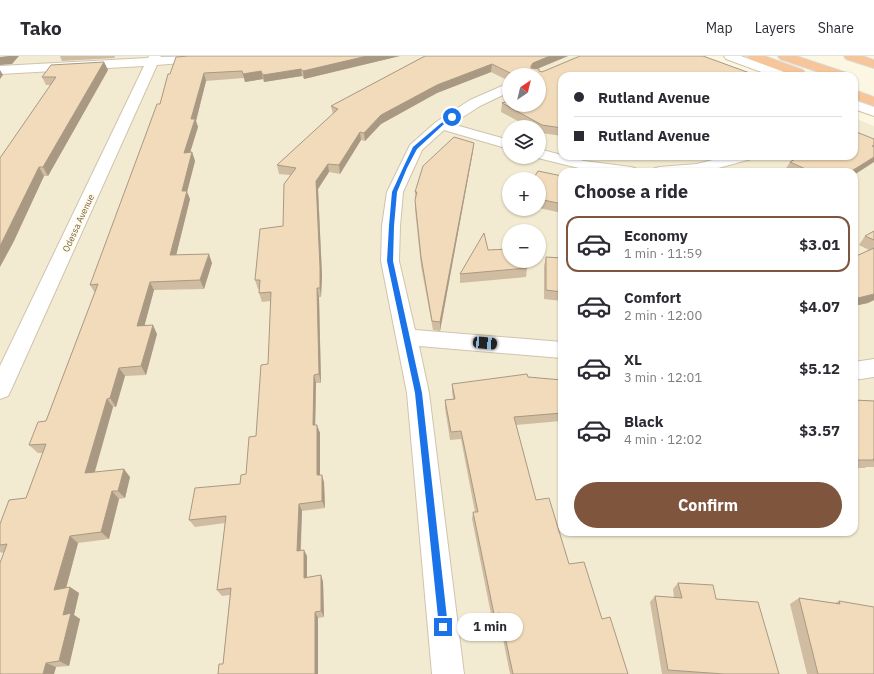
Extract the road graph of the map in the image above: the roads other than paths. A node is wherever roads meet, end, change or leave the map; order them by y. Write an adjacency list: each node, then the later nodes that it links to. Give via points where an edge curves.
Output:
1 (217, 56): 6 (street)
2 (730, 56): 9 (street)
3 (754, 56): 10 (highway)
4 (784, 56): 11 (highway)
5 (850, 56): 7 (highway)
6 (154, 59): 8 (street); 29 (street, Odessa Avenue)
7 (874, 64)
8 (0, 70)
9 (772, 72)
10 (796, 72)
11 (831, 72)
12 (502, 90): 17 (street, via 475,103)
13 (858, 96): 14 (highway)
14 (874, 102)
15 (858, 106): 16 (street)
16 (874, 112)
17 (441, 125): 18 (street); 25 (street, via 415,148 395,192 390,261)
18 (502, 143)
19 (546, 156): 20 (street)
20 (558, 159)
21 (562, 160): 23 (street)
22 (730, 160): 24 (street)
23 (593, 168)
24 (697, 168)
25 (407, 337): 26 (street); 30 (street, via 418,393)
26 (558, 350)
27 (874, 368): 28 (street)
28 (858, 370)
29 (0, 390)
30 (448, 674)

